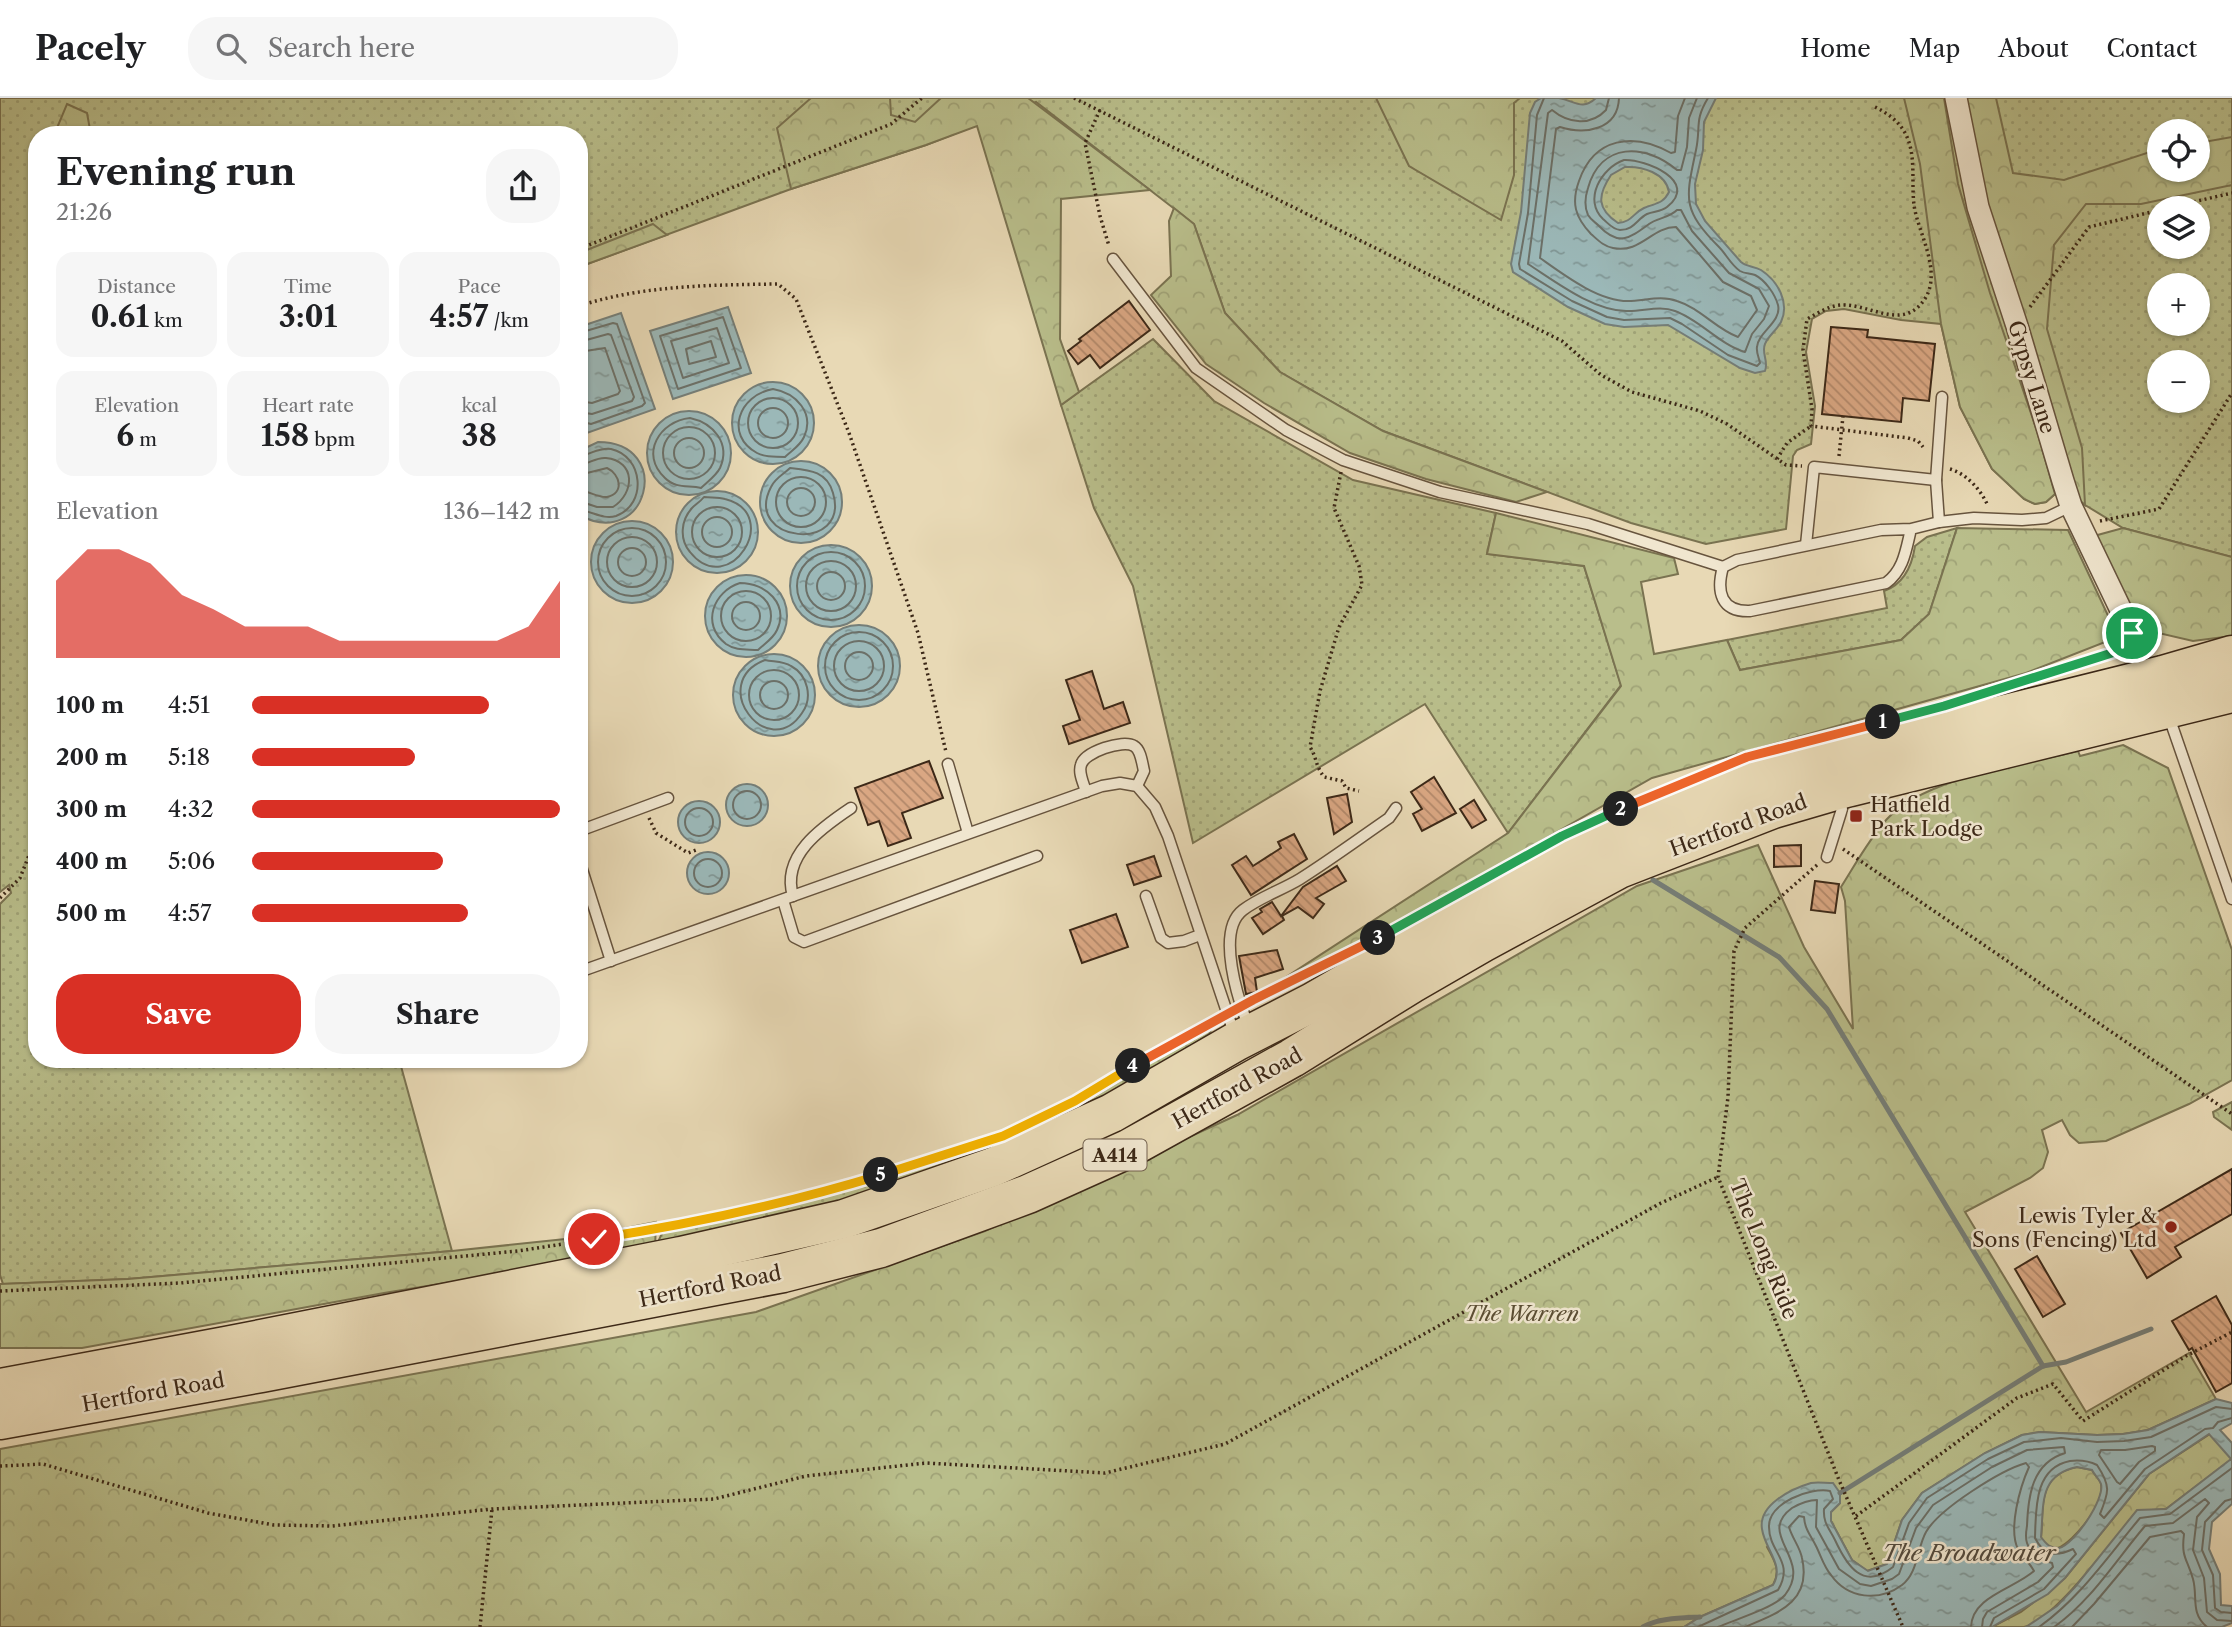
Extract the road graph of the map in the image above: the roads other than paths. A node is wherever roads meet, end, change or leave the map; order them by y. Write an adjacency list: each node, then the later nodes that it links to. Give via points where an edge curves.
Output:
1 (1956, 98): 5 (street, Gypsy Lane, via 1978,208)
2 (1113, 259): 9 (lane, via 1196,368 1286,430 1343,460 1440,492 1588,524)
3 (1942, 397): 4 (lane)
4 (1936, 480): 6 (lane); 8 (lane, via 1814,467)
5 (2076, 515): 6 (lane); 10 (street, Gypsy Lane)
6 (1939, 522): 7 (lane)
7 (1911, 529): 8 (lane, via 1881,530); 9 (lane, via 1902,564 1893,578 1878,586 1738,611 1723,599 1719,579)
8 (1806, 545): 9 (lane)
9 (1723, 567)
10 (2134, 646)
11 (2232, 655): 32 (highway, Hertford Road / A414, via 1824,759 1640,824 1506,890)
12 (2232, 692): 13 (highway, Hertford Road / A414)
13 (2166, 708): 16 (highway, Hertford Road / A414); 28 (lane)
14 (948, 764): 22 (lane)
15 (1137, 786): 17 (lane, via 1120,783); 17 (lane, via 1144,771 1137,748 1116,745 1081,761); 29 (lane, via 1155,807 1168,836)
16 (1838, 790): 24 (lane, via 1842,809); 36 (highway, Hertford Road / A414, via 1773,809 1619,869 1482,943 1292,1058 1128,1149 1028,1194 881,1248 783,1273)
17 (1086, 792): 22 (lane)
18 (668, 797): 21 (lane)
19 (851, 808): 27 (lane, via 825,825 799,855 791,868)
20 (1396, 808): 32 (lane, via 1389,818 1300,879 1241,911 1233,929 1230,959)
21 (588, 828)
22 (968, 833): 27 (lane)
23 (1037, 856): 27 (lane, via 804,942 794,937)
24 (1827, 856)
25 (588, 888): 30 (lane)
26 (1146, 895): 29 (lane, via 1161,938 1168,943)
27 (788, 898): 30 (lane)
28 (2232, 899)
29 (1200, 935): 32 (lane)
30 (611, 961): 31 (lane)
31 (588, 969)
32 (1244, 1038): 34 (highway, Hertford Road / A414, via 1112,1113 993,1167 844,1219 694,1254)
33 (0, 1367): 34 (highway)
34 (41, 1381): 35 (highway, Hertford Road / A414)
35 (0, 1388)
36 (0, 1420)

